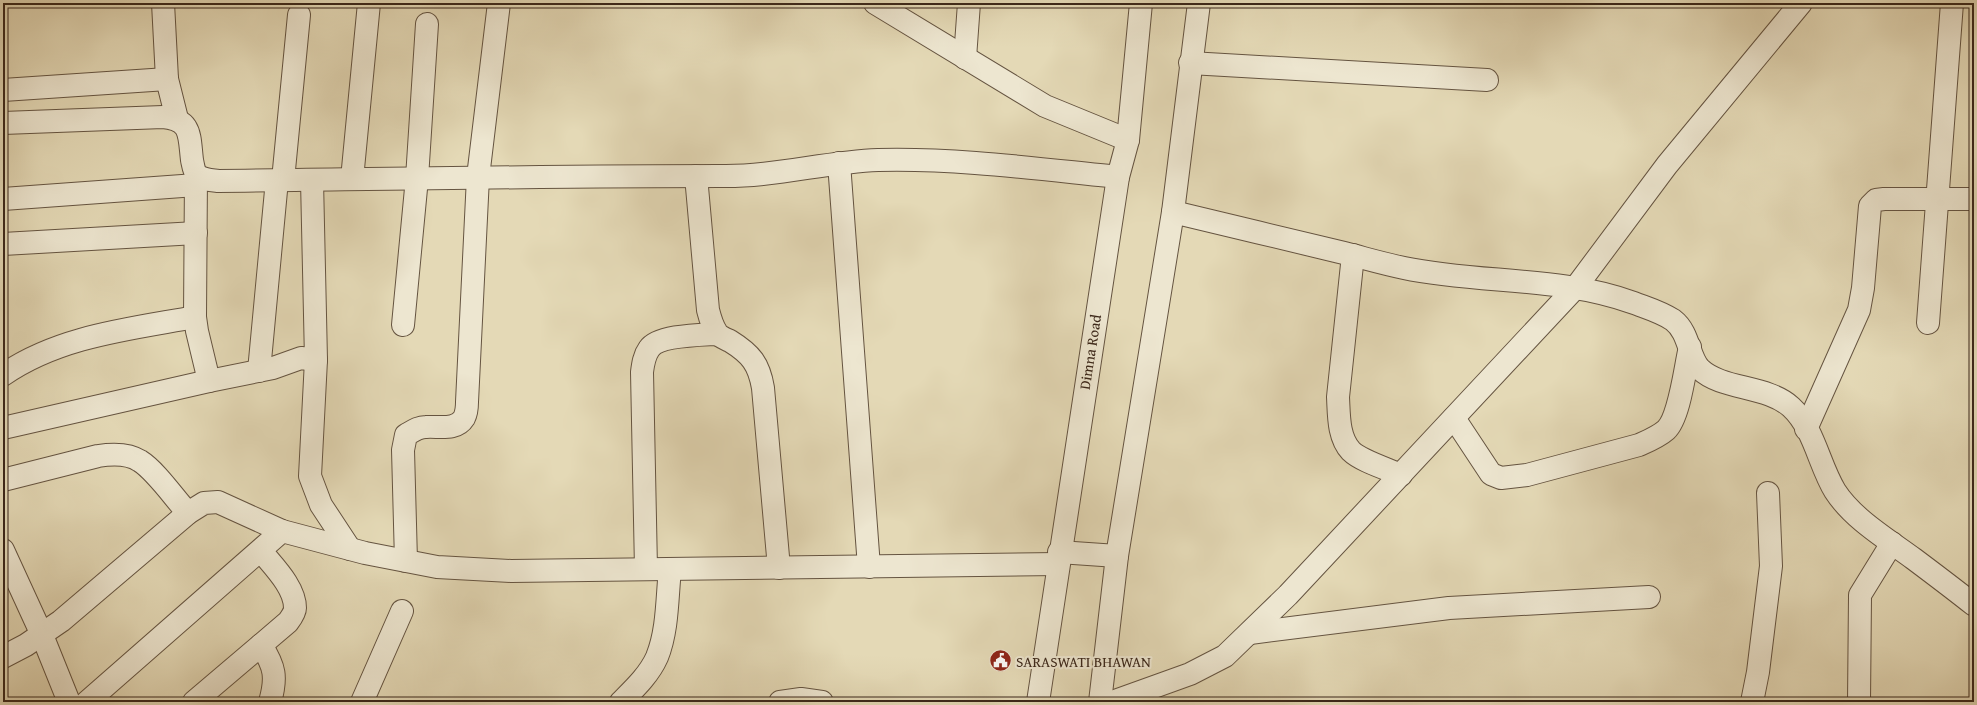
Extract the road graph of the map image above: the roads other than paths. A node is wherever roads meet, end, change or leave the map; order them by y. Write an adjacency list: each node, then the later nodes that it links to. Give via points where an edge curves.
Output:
1 (163, 3): 15 (street)
2 (369, 3): 27 (street)
3 (499, 3): 23 (street)
4 (876, 3): 10 (street)
5 (969, 3): 13 (street)
6 (1141, 3): 20 (street, Dimna Road)
7 (1199, 3): 14 (street)
8 (1801, 3): 37 (street, via 1667,165)
9 (1952, 3): 32 (street)
10 (903, 12): 13 (street)
11 (299, 15): 28 (street)
12 (427, 24): 25 (street)
13 (965, 58): 20 (street, via 1045,106)
14 (1190, 64): 16 (street); 33 (street)
15 (167, 78): 17 (street); 18 (street)
16 (1487, 80)
17 (3, 90)
18 (177, 119): 19 (street, via 163,117); 26 (street, via 184,124 188,134)
19 (3, 123)
20 (1128, 140): 24 (street, Dimna Road)
21 (839, 164): 22 (street, via 750,175); 24 (street, via 877,160 952,162); 62 (street)
22 (696, 176): 23 (street); 41 (street, via 708,310)
23 (478, 177): 25 (street); 61 (street, via 468,402 464,417 457,425 420,428 406,435 403,450)
24 (1118, 177): 60 (street, Dimna Road)
25 (417, 178): 27 (street); 40 (street)
26 (196, 179): 28 (street); 30 (street); 34 (street)
27 (352, 179): 29 (street)
28 (280, 180): 29 (street); 44 (street)
29 (312, 180): 43 (street)
30 (3, 199)
31 (1974, 199): 32 (street)
32 (1938, 200): 39 (street); 49 (street, via 1876,200 1870,206 1859,310)
33 (1174, 212): 36 (street); 59 (street)
34 (196, 233): 35 (street); 38 (street)
35 (3, 244)
36 (1353, 255): 37 (street, via 1405,268 1457,276); 50 (street, via 1338,398 1343,436 1351,451)
37 (1576, 287): 42 (street, via 1613,295 1660,313 1673,321 1683,332); 47 (street)
38 (195, 317): 45 (street, via 70,343 34,357); 46 (street)
39 (1928, 323)
40 (403, 326)
41 (717, 334): 63 (street, via 743,350 755,362 760,372 764,388); 64 (street, via 661,341 650,347 644,358 642,372)
42 (1690, 347): 47 (street, via 1675,416 1666,429 1639,445 1527,475 1502,478 1491,474); 49 (street, via 1697,367 1706,374 1787,403)
43 (316, 360): 44 (street, via 300,358); 56 (street, via 310,476 321,505)
44 (259, 371): 46 (street)
45 (3, 375)
46 (209, 381): 48 (street)
47 (1454, 418): 50 (street)
48 (3, 428)
49 (1806, 429): 55 (street, via 1835,492 1857,515)
50 (1401, 475): 69 (street)
51 (3, 480): 53 (street, via 98,456 126,456 140,460)
52 (1768, 493): 84 (street, via 1770,566 1758,672)
53 (188, 513): 54 (street, via 204,503 218,502); 70 (street)
54 (282, 531): 56 (street); 58 (street)
55 (1892, 543): 67 (street); 85 (street, via 1860,595)
56 (350, 549): 61 (street)
57 (3, 550): 70 (street)
58 (261, 551): 71 (street, via 287,585 296,609 288,622); 74 (street)
59 (1117, 556): 60 (street); 82 (street)
60 (1059, 558): 62 (street); 81 (street, Dimna Road)
61 (406, 561): 64 (street, via 437,567 511,571)
62 (869, 567): 63 (street)
63 (779, 568): 65 (street)
64 (646, 569): 65 (street)
65 (670, 569): 78 (street, via 663,636 657,657 646,676)
66 (1649, 597): 69 (street, via 1449,608)
67 (1974, 605)
68 (402, 611): 77 (street)
69 (1250, 633): 83 (street, via 1225,656 1190,674)
70 (42, 635): 72 (street); 73 (street)
71 (261, 645): 75 (street); 76 (street, via 275,672)
72 (3, 657)
73 (68, 702)
74 (87, 702)
75 (194, 702)
76 (270, 702)
77 (362, 702)
78 (621, 702)
79 (780, 702): 80 (street, via 801,699)
80 (822, 702)
81 (1038, 702)
82 (1100, 702)
83 (1112, 702)
84 (1752, 702)
85 (1859, 702)

